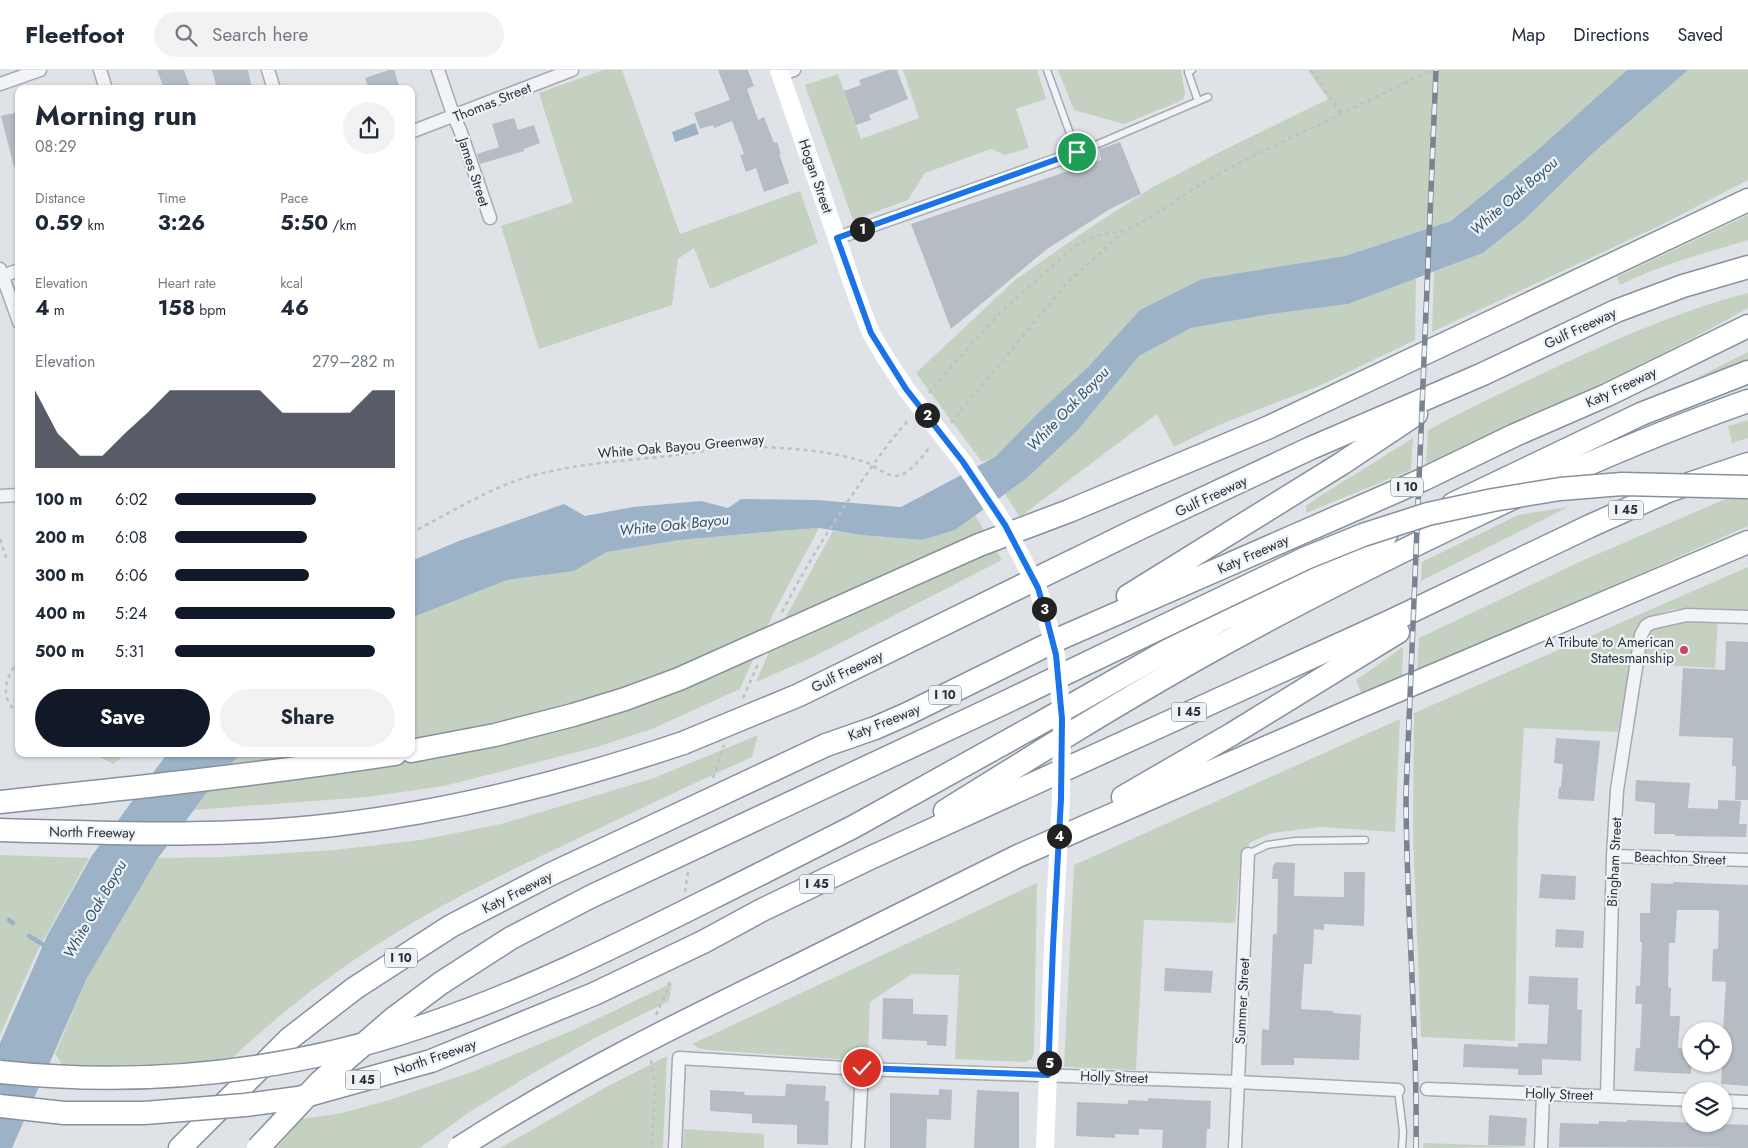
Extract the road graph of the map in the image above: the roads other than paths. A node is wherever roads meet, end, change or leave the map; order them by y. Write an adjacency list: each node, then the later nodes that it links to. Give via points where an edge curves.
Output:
1 (40, 70): 9 (street)
2 (100, 70): 10 (street)
3 (268, 70): 11 (street)
4 (438, 70): 14 (street, James Street)
5 (572, 70): 14 (street, Thomas Street)
6 (1047, 70): 16 (lane)
7 (1192, 70): 13 (lane, via 1188,72)
8 (785, 72): 19 (main road, Hogan Street)
9 (0, 84)
10 (105, 85)
11 (273, 85)
12 (1208, 97): 13 (lane)
13 (1198, 101): 16 (lane)
14 (454, 117): 15 (street, Thomas Street); 18 (street, James Street)
15 (415, 131)
16 (1077, 152): 19 (street)
17 (1748, 200): 39 (highway, bridge, via 1267,428 979,546 679,680 573,715 495,735)
18 (490, 218)
19 (837, 238): 51 (main road, Hogan Street, bridge, via 871,333 906,389 963,462 1005,525 1024,561 1038,588 1056,655 1062,719 1061,799)
20 (1748, 267): 26 (highway, Gulf Freeway, via 1683,286 1616,312)
21 (15, 271): 22 (street)
22 (1, 274): 23 (street)
23 (15, 311)
24 (1748, 326): 37 (highway, Katy Freeway / I 10, via 1422,480)
25 (1748, 372): 28 (highway)
26 (1483, 374): 37 (highway); 38 (highway, Gulf Freeway, bridge, via 1311,448 798,695)
27 (1748, 378): 28 (highway)
28 (1689, 396): 50 (highway, bridge, via 1642,414 1387,534 1221,620 878,812 760,874 529,985 421,1027 317,1056 250,1069 129,1079)
29 (1748, 401): 47 (highway, via 1592,461 1253,628 1024,761)
30 (1748, 464): 35 (highway, I 45, via 1668,491)
31 (1748, 487): 62 (highway, bridge, via 1630,484 1560,488 1428,514 1306,558 592,896 511,938 394,1018 320,1082)
32 (15, 495): 33 (street)
33 (0, 496)
34 (1748, 542): 45 (highway, via 1358,707)
35 (1508, 566): 45 (highway, via 1232,734); 47 (highway, I 45)
36 (1748, 617): 46 (street, Bingham Street, via 1687,615 1650,623 1643,630 1625,731)
37 (1061, 638): 61 (highway, Katy Freeway / I 10, bridge, via 907,714 826,745 551,874 450,926 355,988 289,1039)
38 (683, 743): 42 (highway, North Freeway, via 519,792 439,810 332,825 220,833)
39 (415, 750)
40 (375, 757): 41 (highway, via 156,786)
41 (0, 802)
42 (0, 830)
43 (1365, 840): 44 (lane, via 1295,841 1267,846)
44 (1248, 854): 52 (street, Summer Street)
45 (1018, 856): 63 (highway, bridge, via 664,1031 594,1068)
46 (1613, 856): 48 (street, Beachton Street); 56 (street, Bingham Street)
47 (870, 858): 60 (highway, North Freeway / I 45, bridge, via 594,994 431,1061 298,1098 246,1105 144,1113 64,1113)
48 (1748, 860)
49 (862, 1068): 51 (street, Holly Street); 64 (street, Holly Street, via 679,1058); 65 (street)
50 (0, 1072)
51 (1048, 1075): 52 (street, Holly Street); 66 (main road, Hogan Street)
52 (1238, 1082): 54 (street, Holly Street); 67 (street, Summer Street)
53 (1427, 1089): 55 (street, Holly Street)
54 (1398, 1090): 68 (lane)
55 (1543, 1094): 56 (street, Holly Street); 69 (street)
56 (1607, 1096): 57 (street, Holly Street)
57 (1682, 1100)
58 (1732, 1101): 59 (street)
59 (1748, 1102)
60 (0, 1106)
61 (180, 1148)
62 (258, 1148)
63 (459, 1148)
64 (674, 1148)
65 (858, 1148)
66 (1045, 1148)
67 (1235, 1148)
68 (1402, 1148)
69 (1541, 1148)

